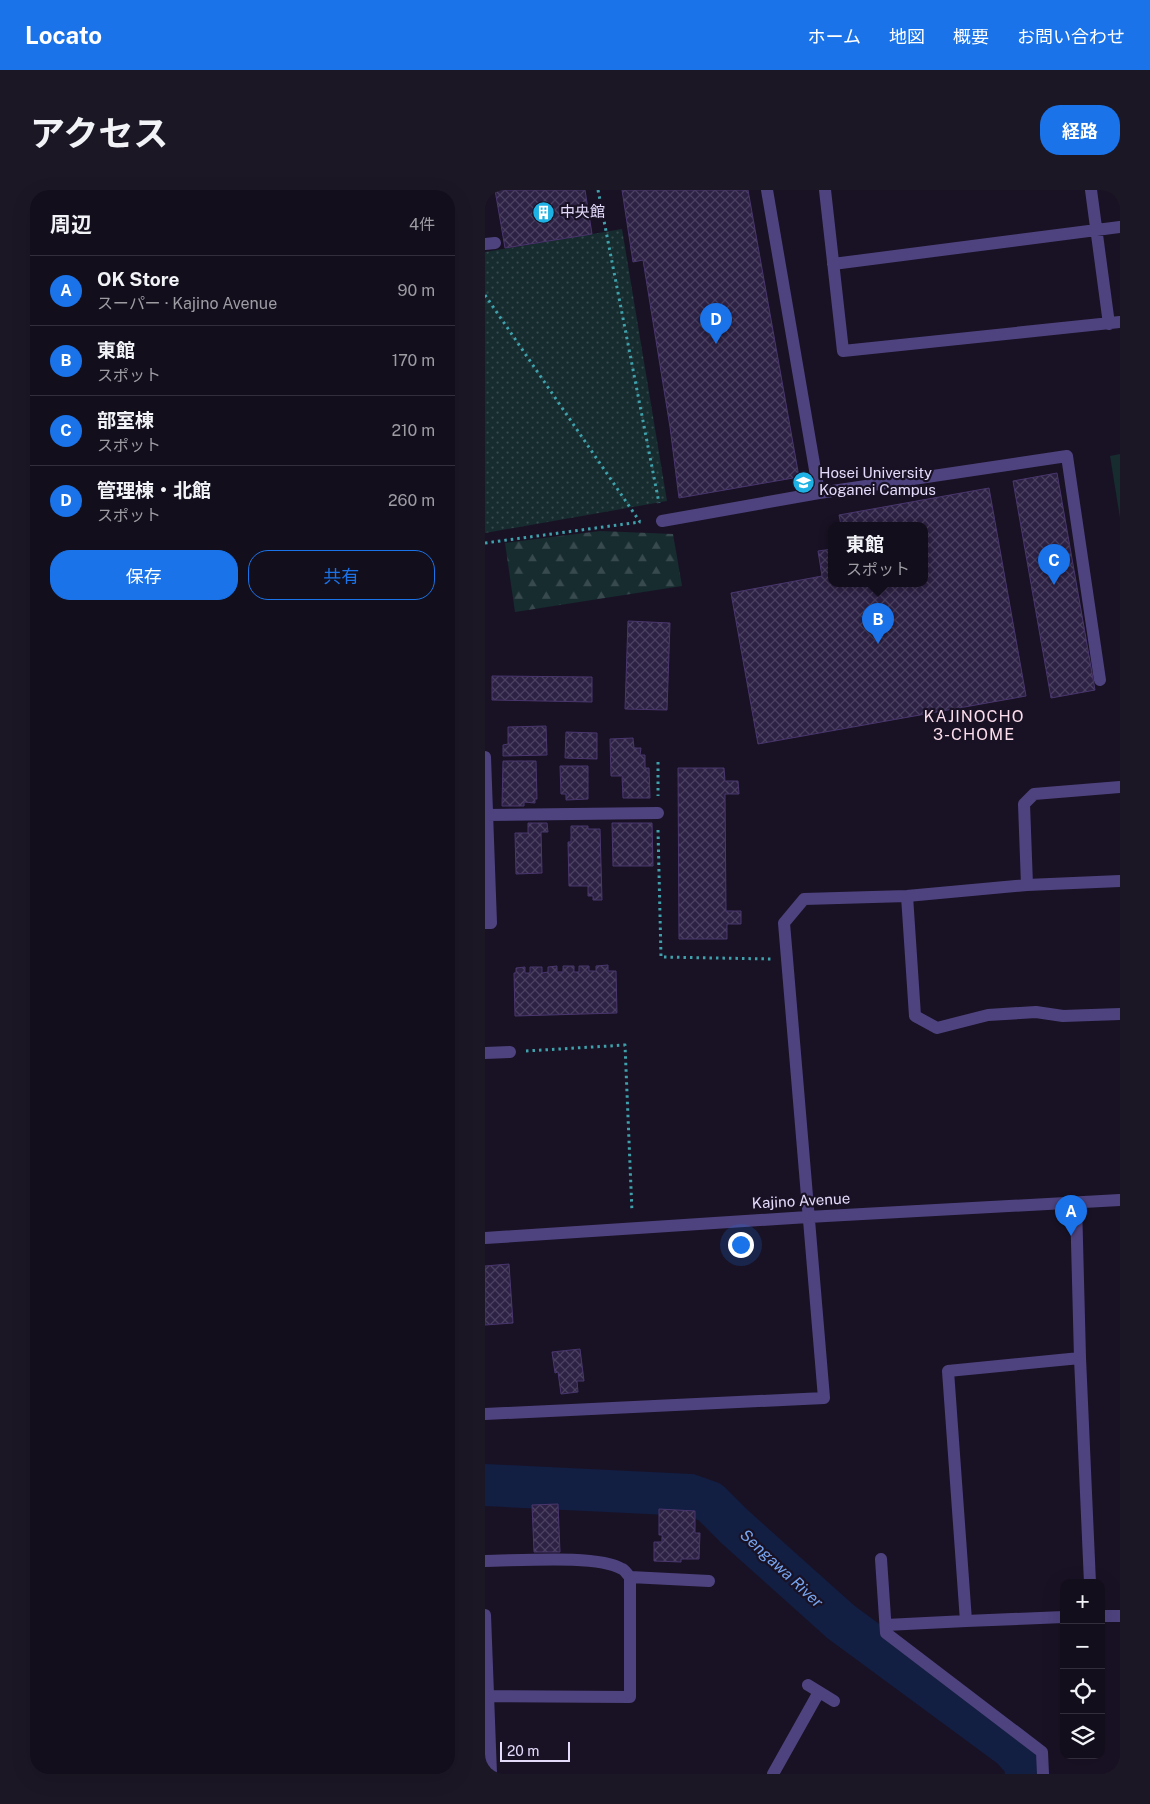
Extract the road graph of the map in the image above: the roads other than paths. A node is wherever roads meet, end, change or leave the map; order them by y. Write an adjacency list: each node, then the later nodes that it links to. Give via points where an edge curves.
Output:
1 (767, 190): 8 (street)
2 (825, 190): 6 (street)
3 (1091, 190): 5 (street)
4 (1120, 227): 5 (street)
5 (1097, 230): 6 (street); 7 (street)
6 (833, 264): 7 (street, via 843,351)
7 (1115, 323)
8 (819, 493): 9 (street); 10 (street, via 1067,456)
9 (662, 521)
10 (1100, 680)
11 (485, 757): 14 (street)
12 (1120, 787): 16 (street, via 1034,794 1023,804)
13 (658, 812): 14 (street)
14 (485, 815): 18 (street, via 491,923)
15 (1120, 881): 16 (street)
16 (1027, 885): 17 (street)
17 (907, 896): 19 (street, via 915,1016 937,1028 988,1015 1036,1012 1063,1016); 24 (street, via 804,899 784,923)
18 (485, 923)
19 (1120, 1014)
20 (510, 1052): 21 (street)
21 (485, 1053)
22 (1120, 1200): 23 (street, Kajino Avenue)
23 (1076, 1203): 24 (street, Kajino Avenue); 26 (street)
24 (807, 1217): 25 (street, Kajino Avenue); 27 (street, via 824,1398)
25 (485, 1238)
26 (1080, 1358): 31 (street); 37 (street, via 948,1371)
27 (485, 1414)
28 (881, 1560): 38 (street)
29 (485, 1561): 30 (street, via 609,1563 623,1569)
30 (630, 1577): 32 (street); 42 (street, via 630,1697)
31 (1090, 1579)
32 (709, 1581)
33 (485, 1616): 39 (street)
34 (1105, 1616): 35 (street)
35 (1120, 1616)
36 (1060, 1617): 37 (street)
37 (966, 1621): 38 (street)
38 (886, 1625): 46 (street, via 886,1633 1042,1752)
39 (487, 1671): 42 (street)
40 (808, 1684): 41 (street)
41 (819, 1692): 43 (street); 45 (street)
42 (489, 1696): 44 (street)
43 (834, 1701)
44 (491, 1774)
45 (773, 1774)
46 (1043, 1774)

